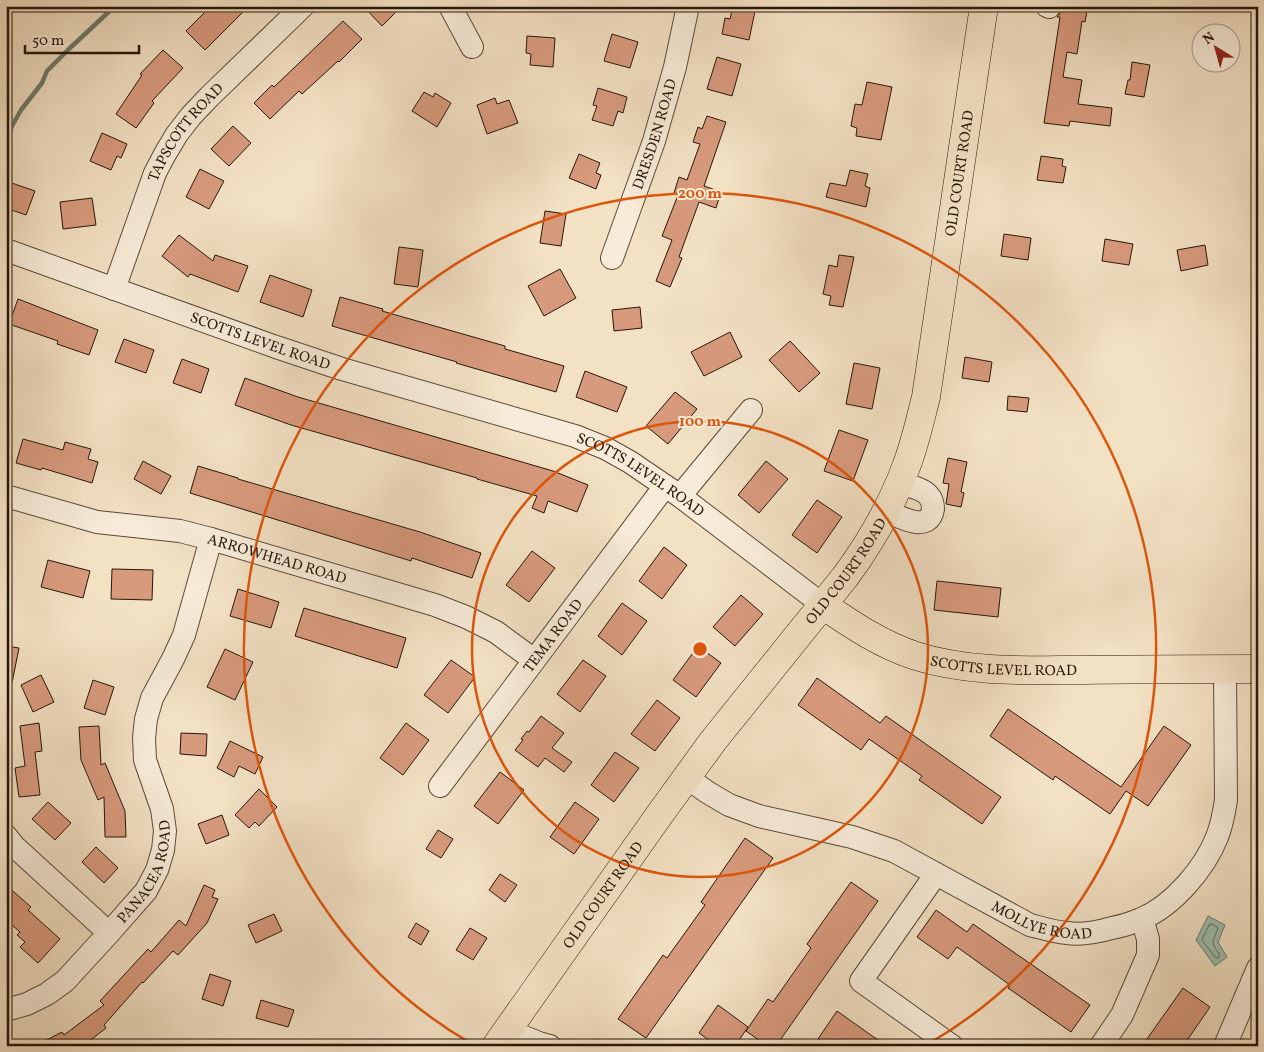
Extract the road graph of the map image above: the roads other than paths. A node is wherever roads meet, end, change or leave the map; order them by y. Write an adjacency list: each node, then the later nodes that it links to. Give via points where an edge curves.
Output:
1 (303, 6): 8 (street, TAPSCOTT ROAD, via 209,97 176,134 155,173)
2 (450, 6): 5 (street)
3 (688, 6): 7 (street, DRESDEN ROAD, via 654,140)
4 (984, 6): 10 (main road, OLD COURT ROAD, via 926,397)
5 (472, 47)
6 (6, 250): 8 (street, SCOTTS LEVEL ROAD)
7 (612, 258)
8 (114, 288): 11 (street, SCOTTS LEVEL ROAD, via 276,347 575,436 630,462)
9 (751, 410): 11 (street, TEMA ROAD)
10 (900, 483): 13 (main road, OLD COURT ROAD); 13 (street, via 928,494 933,505 930,517 917,523)
11 (673, 491): 15 (street, SCOTTS LEVEL ROAD); 16 (street, TEMA ROAD)
12 (6, 496): 14 (street, ARROWHEAD ROAD, via 97,522 180,531)
13 (887, 512): 15 (main road, OLD COURT ROAD, via 861,555)
14 (211, 539): 16 (street, ARROWHEAD ROAD, via 435,605 496,632); 24 (street, PANACEA ROAD, via 184,635 152,698 146,719 145,760 162,809 163,850 146,891)
15 (824, 605): 17 (main road, SCOTTS LEVEL ROAD, via 884,643 914,656 951,664 997,670); 19 (main road, OLD COURT ROAD)
16 (534, 660): 20 (street, TEMA ROAD)
17 (1225, 669): 18 (main road, SCOTTS LEVEL ROAD); 23 (street, MOLLYE ROAD, via 1226,800 1223,820 1207,858 1193,877 1161,908)
18 (1258, 669)
19 (686, 777): 22 (street, MOLLYE ROAD, via 729,805 759,816 872,843); 27 (main road, OLD COURT ROAD)
20 (440, 786)
21 (6, 836): 24 (street)
22 (936, 874): 23 (street, MOLLYE ROAD, via 1030,925 1068,934 1106,930); 29 (street, via 861,981)
23 (1142, 919): 30 (street, via 1148,939 1148,956 1122,1015)
24 (110, 933): 26 (street, PANACEA ROAD, via 65,981 48,994)
25 (1258, 968): 31 (street)
26 (6, 1010)
27 (502, 1038): 28 (street)
28 (550, 1046)
29 (952, 1046)
30 (1101, 1046)
31 (1225, 1046)

